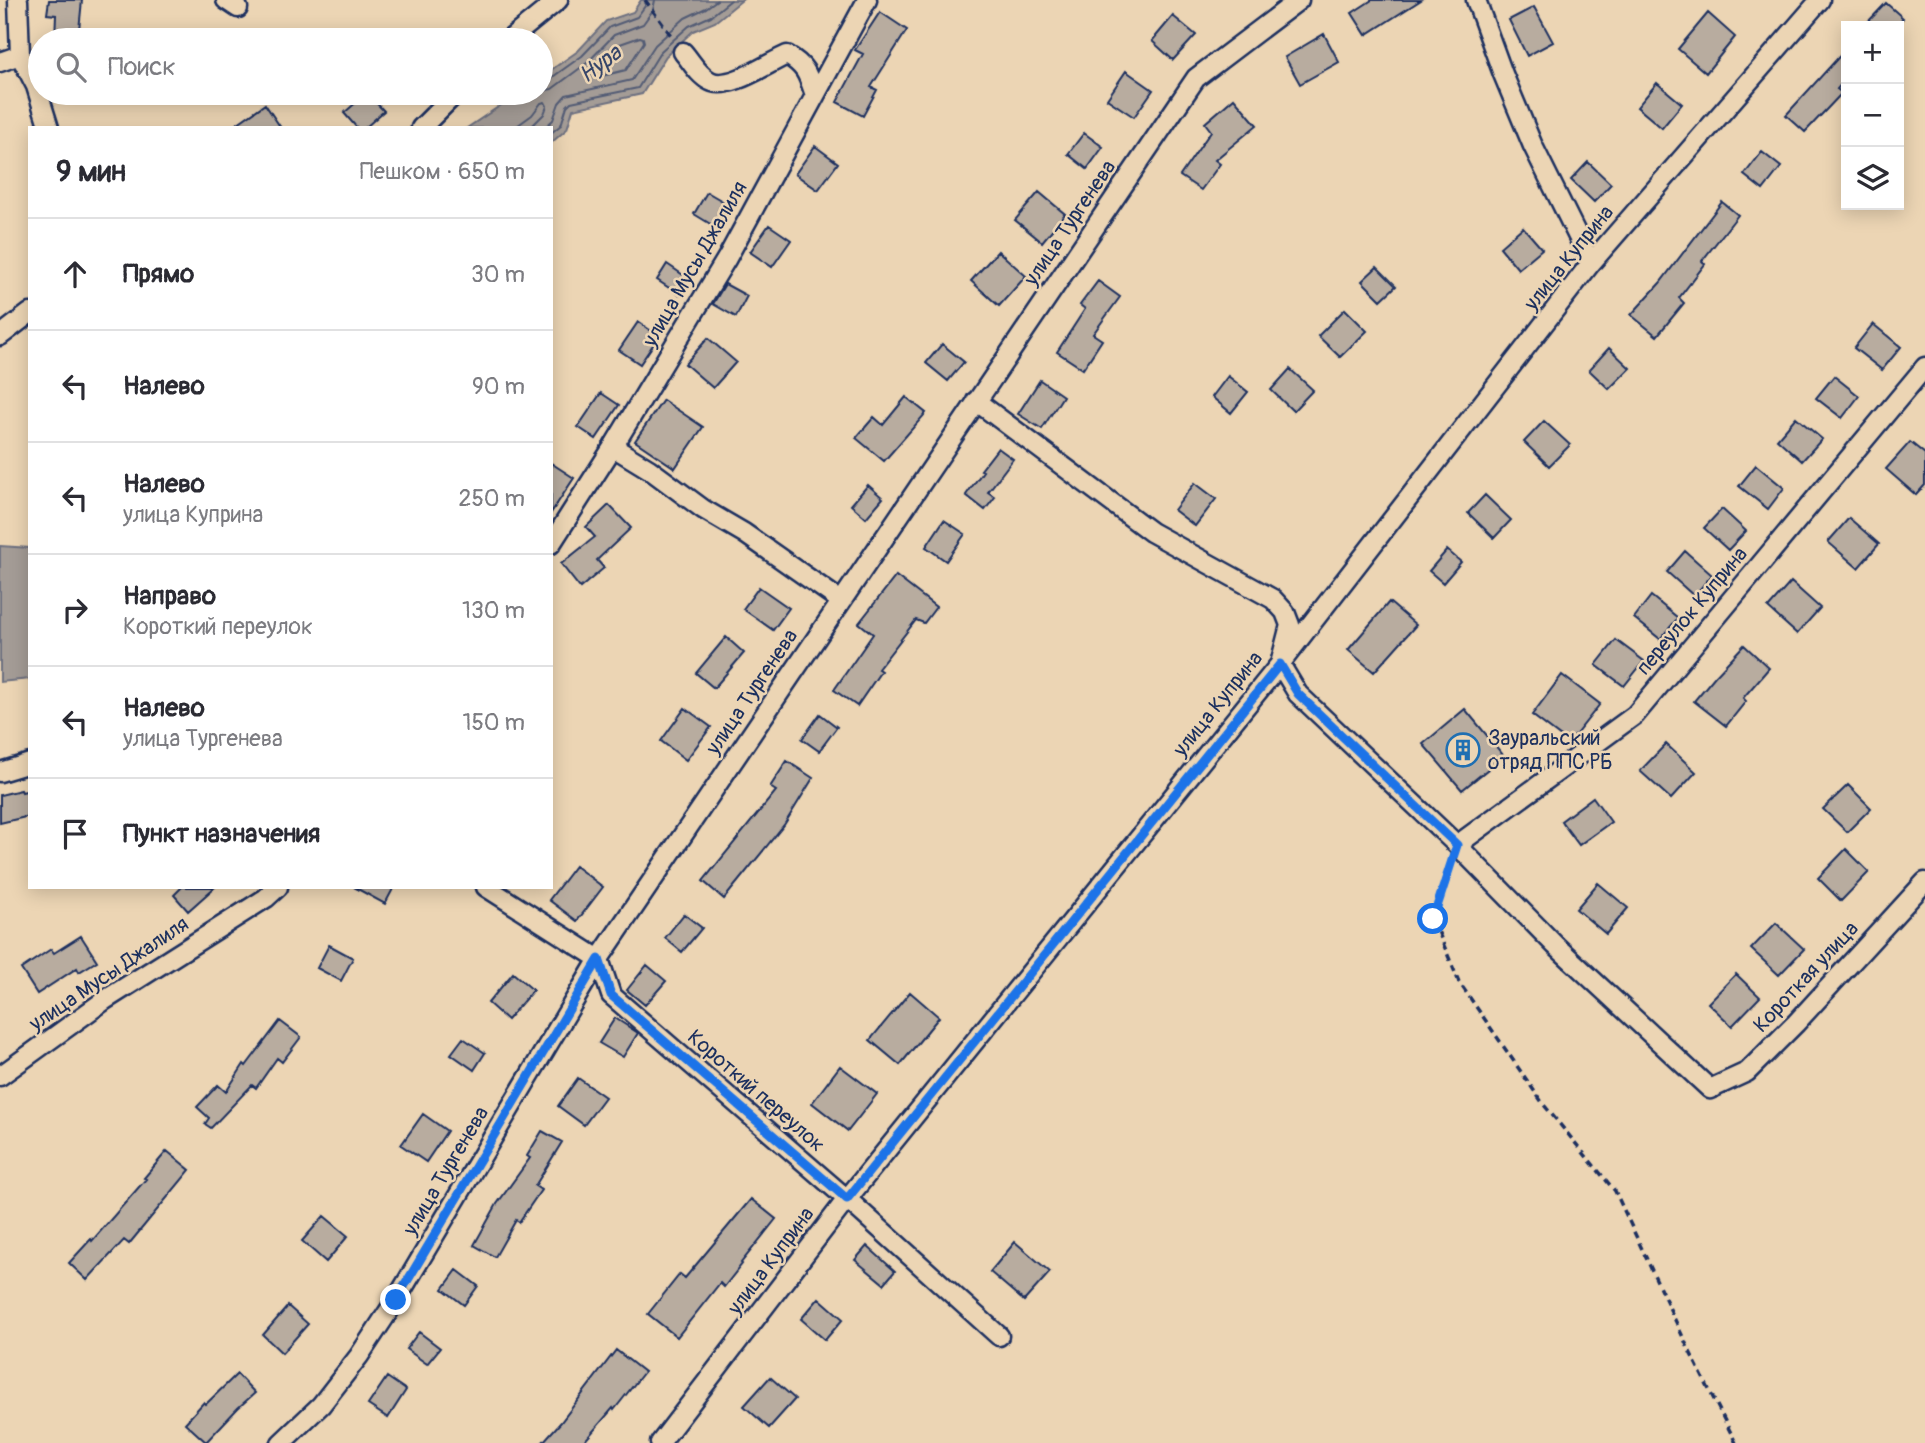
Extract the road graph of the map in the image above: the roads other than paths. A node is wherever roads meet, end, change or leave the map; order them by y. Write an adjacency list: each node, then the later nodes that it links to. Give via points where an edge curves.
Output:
1 (18, 0): 9 (street)
2 (558, 0): 7 (street)
3 (867, 0): 12 (street, улица Мусы Джалиля)
4 (1299, 0): 21 (street, улица Тургенева, via 1196,78)
5 (1476, 0): 17 (street, via 1533,146)
6 (1820, 0): 17 (street, улица Куприна)
7 (524, 28)
8 (683, 52): 12 (street, via 700,73 723,84 787,55 807,72)
9 (20, 55): 10 (street); 11 (street)
10 (0, 62)
11 (28, 70)
12 (815, 96): 22 (street, улица Мусы Джалиля, via 727,258)
13 (42, 105): 15 (street)
14 (444, 105): 16 (street)
15 (48, 126)
16 (423, 126)
17 (1591, 263): 25 (street, улица Куприна)
18 (28, 315): 19 (street)
19 (0, 336)
20 (1925, 367): 28 (street, переулок Куприна, via 1635,715)
21 (975, 401): 24 (street, улица Тургенева); 25 (street, via 1151,532 1273,599 1290,625)
22 (613, 447): 23 (street, улица Мусы Джалиля); 24 (street)
23 (553, 541)
24 (841, 601): 32 (street, улица Тургенева)
25 (1280, 664): 28 (street, via 1298,694); 34 (street, улица Куприна)
26 (28, 764): 27 (street)
27 (0, 772)
28 (1457, 845): 29 (street, Короткая улица, via 1555,946 1710,1089 1747,1072)
29 (1925, 882)
30 (276, 889): 33 (street, улица Мусы Джалиля, via 105,1000)
31 (489, 889): 32 (street)
32 (599, 959): 34 (street, Короткий переулок, via 611,995); 36 (street, улица Тургенева, via 396,1300 321,1405)
33 (0, 1076)
34 (847, 1199): 35 (street, Короткий переулок); 37 (street, улица Куприна)
35 (999, 1336)
36 (281, 1443)
37 (660, 1443)

